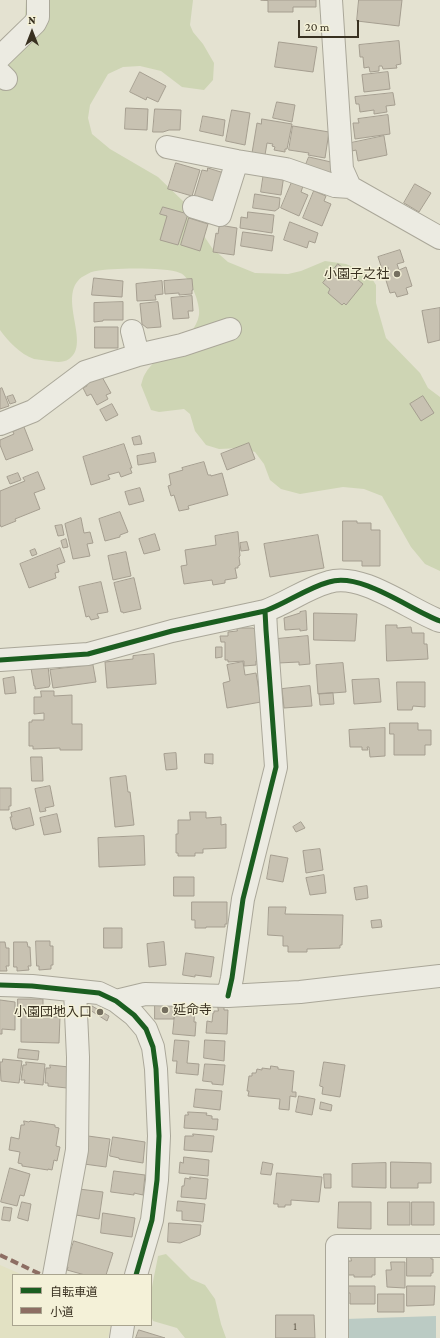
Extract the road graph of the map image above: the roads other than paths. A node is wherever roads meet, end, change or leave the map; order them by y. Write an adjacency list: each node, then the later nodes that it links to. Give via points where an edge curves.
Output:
1 (38, 0): 3 (street, via 38,17 35,22)
2 (331, 0): 6 (street, via 342,169)
3 (0, 57)
4 (167, 147): 5 (street)
5 (237, 162): 6 (street, via 286,169 335,186); 7 (street, via 220,215)
6 (350, 187): 8 (street)
7 (194, 207)
8 (440, 238)
9 (230, 329): 11 (street, via 182,345)
10 (132, 332): 11 (street)
11 (138, 355): 12 (street, via 85,372 33,411)
12 (0, 424)
13 (266, 611): 14 (street, via 329,582 339,580 373,588); 15 (street, via 172,631 88,654); 19 (street, via 276,767 243,899)
14 (440, 621)
15 (0, 660)
16 (440, 976): 19 (street, via 300,992)
17 (0, 985): 18 (street)
18 (74, 991): 20 (street, via 98,993); 22 (street, via 78,1057 77,1150)
19 (228, 996): 20 (street, via 145,994)
20 (116, 1001): 23 (street, via 134,1015 146,1029 153,1047 156,1069 159,1136 157,1180 152,1220)
21 (440, 1246): 26 (street, via 337,1246)
22 (54, 1274)
23 (136, 1274)
24 (123, 1326): 25 (street)
25 (121, 1338)
26 (337, 1338)

